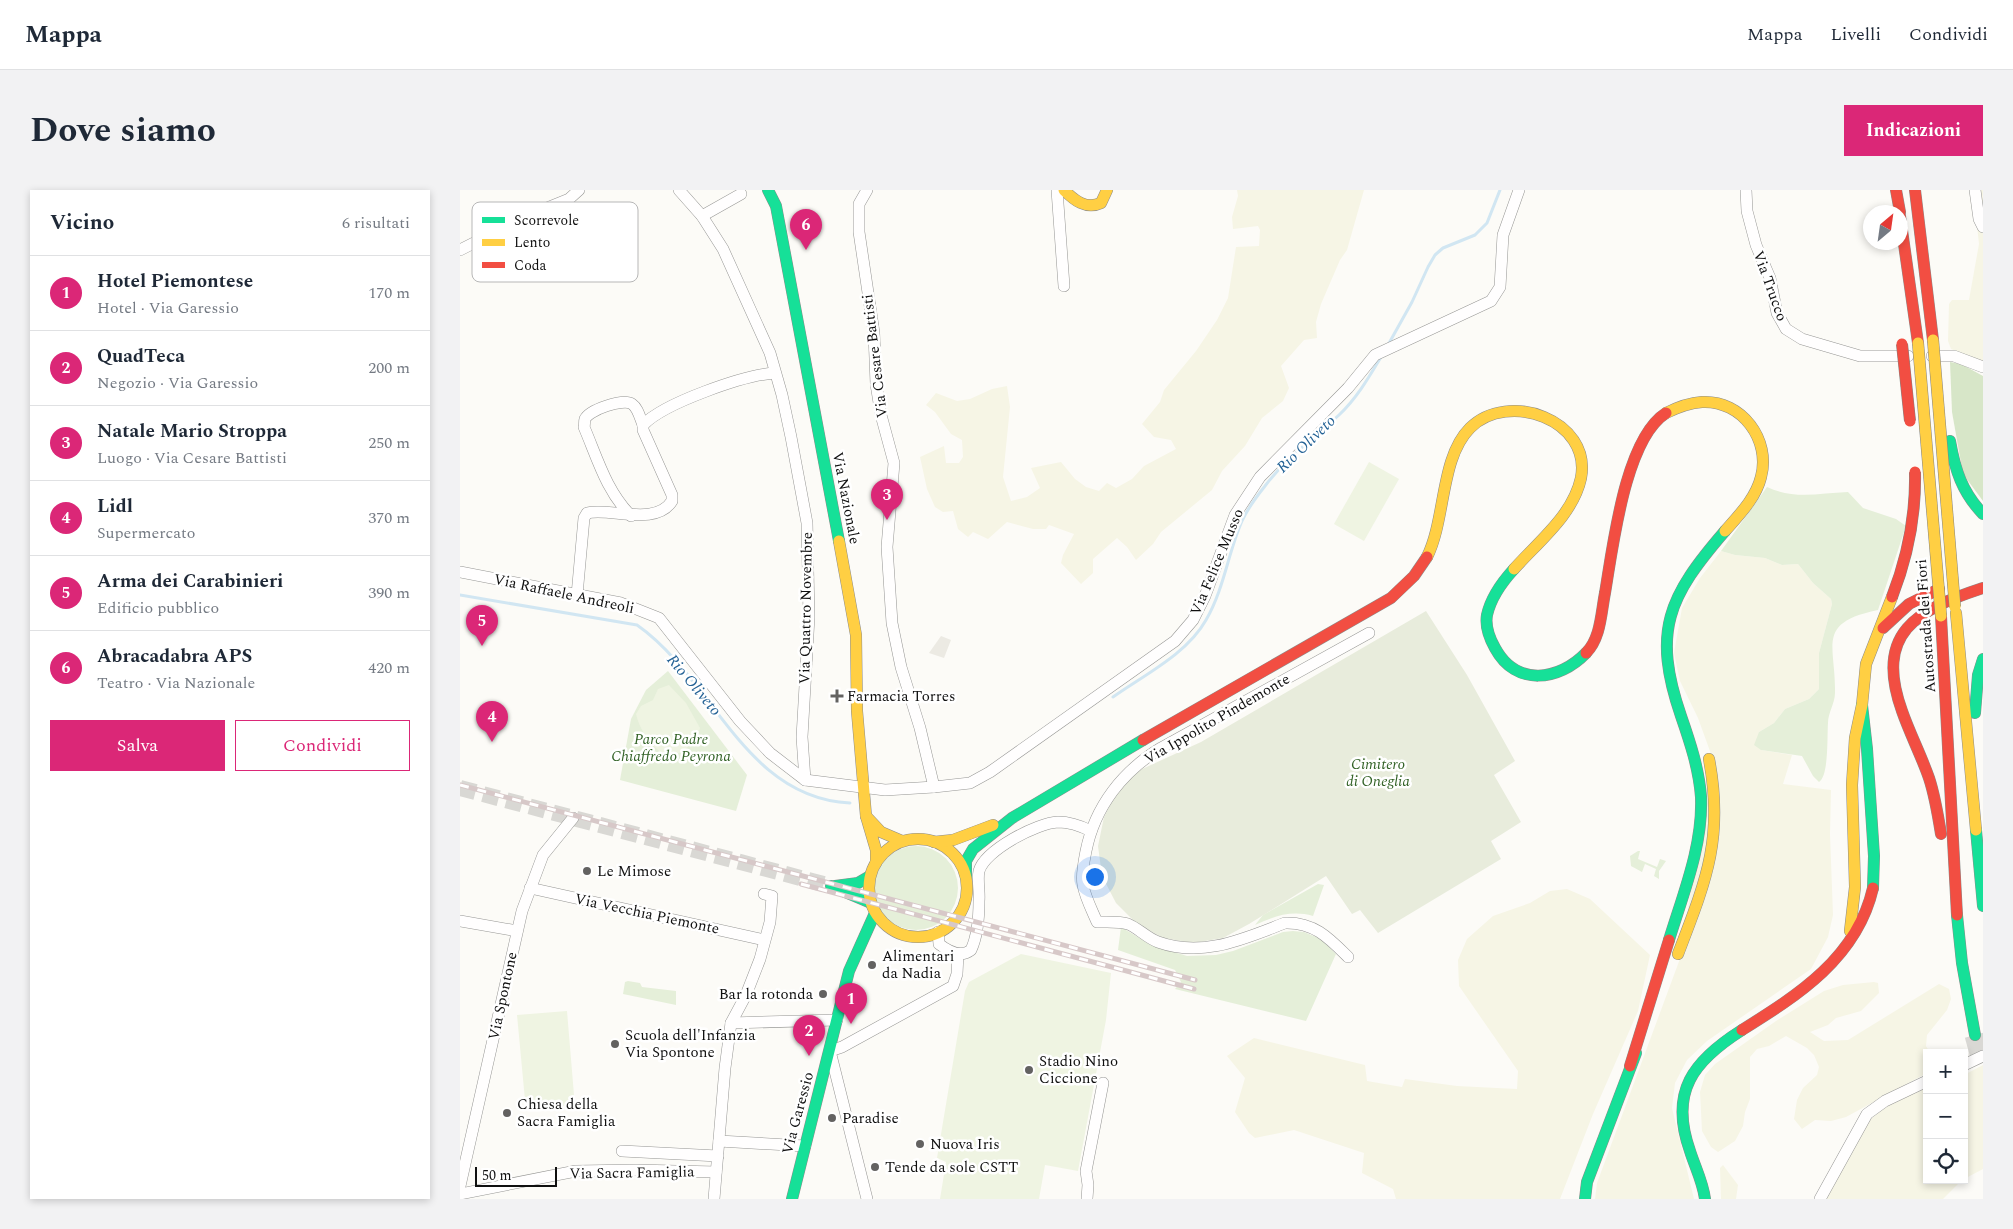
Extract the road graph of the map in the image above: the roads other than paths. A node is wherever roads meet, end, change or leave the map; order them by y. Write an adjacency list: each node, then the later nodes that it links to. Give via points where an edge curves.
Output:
1 (579, 190): 14 (street)
2 (679, 190): 16 (street, Via Quattro Novembre)
3 (768, 190): 45 (main road, Via Nazionale, via 776,206 856,635)
4 (867, 190): 46 (street, Via Cesare Battisti, via 859,204 859,232 874,333 880,415 894,463 887,547 892,623)
5 (1057, 190): 22 (street)
6 (1064, 190): 7 (main road, via 1089,207 1101,203)
7 (1107, 190)
8 (1519, 190): 46 (street, Via Felice Musso, via 1503,235 1500,287 1495,297 1482,307 1375,354 1348,388 1260,477 1235,515 1197,612 1175,641 990,772 970,783)
9 (1746, 190): 25 (street, Via Trucco, via 1756,245 1770,278 1777,313 1791,333 1860,356 1954,356)
10 (1896, 190): 15 (main road)
11 (1915, 190): 27 (main road, Autostrada dei Fiori, bridge)
12 (1975, 190): 17 (street)
13 (742, 194): 16 (street)
14 (562, 202)
15 (1898, 205)
16 (702, 216): 26 (street, Via Quattro Novembre, via 723,249 770,353)
17 (1983, 227)
18 (472, 244): 19 (street)
19 (460, 250)
20 (1896, 250): 23 (main road)
21 (1905, 250): 61 (main road, Autostrada dei Fiori, bridge, via 1918,343 1941,616)
22 (1064, 286)
23 (1899, 298)
24 (1902, 340): 29 (main road, bridge)
25 (1983, 367)
26 (775, 373): 28 (street, via 743,379 692,398 652,416); 44 (street, Via Quattro Novembre, via 788,420 807,523 808,617 802,737)
27 (1938, 390): 31 (main road, bridge, via 1957,480); 47 (main road, Autostrada dei Fiori, bridge)
28 (643, 425): 32 (street, via 672,501 658,511); 32 (street, via 635,406 627,401 591,412 585,419 584,427 609,487)
29 (1911, 432)
30 (1914, 462): 37 (main road, bridge, via 1914,528 1909,552)
31 (1983, 514)
32 (631, 516): 36 (street, via 598,510 587,513)
33 (460, 572): 36 (street, Via Raffaele Andreoli)
34 (1962, 581): 37 (main road, via 1909,604)
35 (1983, 588): 61 (main road, via 1942,602 1919,616 1902,635 1893,659 1893,686 1935,800 1945,871)
36 (577, 596): 44 (street, Via Raffaele Andreoli, via 621,603 659,618 740,721 770,753)
37 (1879, 632): 41 (main road, via 1866,664)
38 (1369, 633): 51 (street, Via Ippolito Pindemonte, via 1148,756 1115,787)
39 (1983, 659): 47 (main road, via 1976,698)
40 (1668, 673): 42 (main road); 50 (main road, via 1666,630 1680,590 1745,508 1759,483 1762,448 1754,429 1729,406 1710,401 1672,408 1653,423 1639,444 1624,497 1594,643 1573,667 1561,674 1541,677 1518,671 1496,654 1488,635 1487,617 1498,586 1576,497 1581,478 1581,458 1572,438 1548,418 1525,410 1500,411 1473,425 1459,442 1432,547 1405,588); 77 (main road, via 1699,776 1700,828 1693,861)
41 (1862, 706): 67 (main road, via 1854,738 1852,765 1854,906); 67 (main road, via 1868,743 1873,889 1865,918)
42 (1701, 737)
43 (1706, 750): 77 (main road, via 1716,798 1711,863 1666,985)
44 (805, 780): 45 (street, Via Raffaele Andreoli)
45 (862, 788): 46 (street, Via Felice Musso); 48 (main road, Via Nazionale)
46 (934, 788)
47 (1972, 793): 59 (main road, Autostrada dei Fiori)
48 (866, 816): 52 (main road, via 877,830); 54 (main road, Via Nazionale, via 876,850)
49 (573, 818): 57 (street, Via Spontone, via 543,855)
50 (1012, 818): 53 (main road, via 953,840); 56 (main road, via 973,849 966,861)
51 (1091, 831): 69 (street, via 1071,823 1048,824 991,853 982,862 978,873 978,913 971,950); 70 (street, Via Ippolito Pindemonte, via 1084,858 1083,886 1097,922 1128,924 1155,941 1186,949 1222,946 1285,923 1295,923 1320,931)
52 (902, 841): 53 (main road, via 924,839); 54 (main road, via 887,849)
53 (934, 842): 56 (main road, via 954,856)
54 (876, 863): 55 (main road)
55 (870, 876): 60 (main road, via 868,890); 60 (main road, via 858,883 832,886)
56 (966, 877): 65 (main road, via 966,899 962,910 948,927)
57 (530, 888): 63 (street, Via Spontone); 66 (street, Via Vecchia Piemonte)
58 (764, 894): 66 (street, via 772,896 770,922)
59 (1983, 906)
60 (873, 908): 64 (main road); 68 (main road, Via Garessio)
61 (1957, 916): 73 (main road, Autostrada dei Fiori)
62 (460, 921): 63 (street)
63 (517, 931): 85 (street, Via Spontone)
64 (896, 932): 65 (main road, via 924,937); 68 (main road, via 871,938)
65 (938, 932): 69 (street, via 939,944)
66 (764, 940): 72 (street, via 746,995)
67 (1845, 948): 92 (main road, via 1809,984 1720,1044 1693,1070 1685,1091 1682,1125)
68 (858, 949): 71 (main road, Via Garessio)
69 (958, 954): 74 (street, via 953,986)
70 (1348, 957)
71 (837, 1020): 72 (street); 74 (main road, Via Garessio)
72 (731, 1022): 80 (street)
73 (1975, 1035)
74 (830, 1051): 81 (main road, Via Garessio); 89 (street)
75 (1983, 1056): 76 (street)
76 (1968, 1063)
77 (1630, 1066): 91 (main road, via 1587,1182)
78 (1103, 1083): 90 (street, via 1086,1171)
79 (1923, 1083): 93 (street, via 1885,1101 1867,1114)
80 (719, 1141): 81 (street); 83 (street)
81 (805, 1146): 88 (main road, Via Garessio)
82 (622, 1151): 83 (street)
83 (718, 1156): 84 (street)
84 (716, 1172): 86 (street, Via Sacra Famiglia, via 576,1172); 87 (street)
85 (460, 1186)
86 (460, 1194)
87 (714, 1199)
88 (792, 1199)
89 (866, 1199)
90 (1087, 1199)
91 (1585, 1199)
92 (1706, 1199)
93 (1820, 1199)

